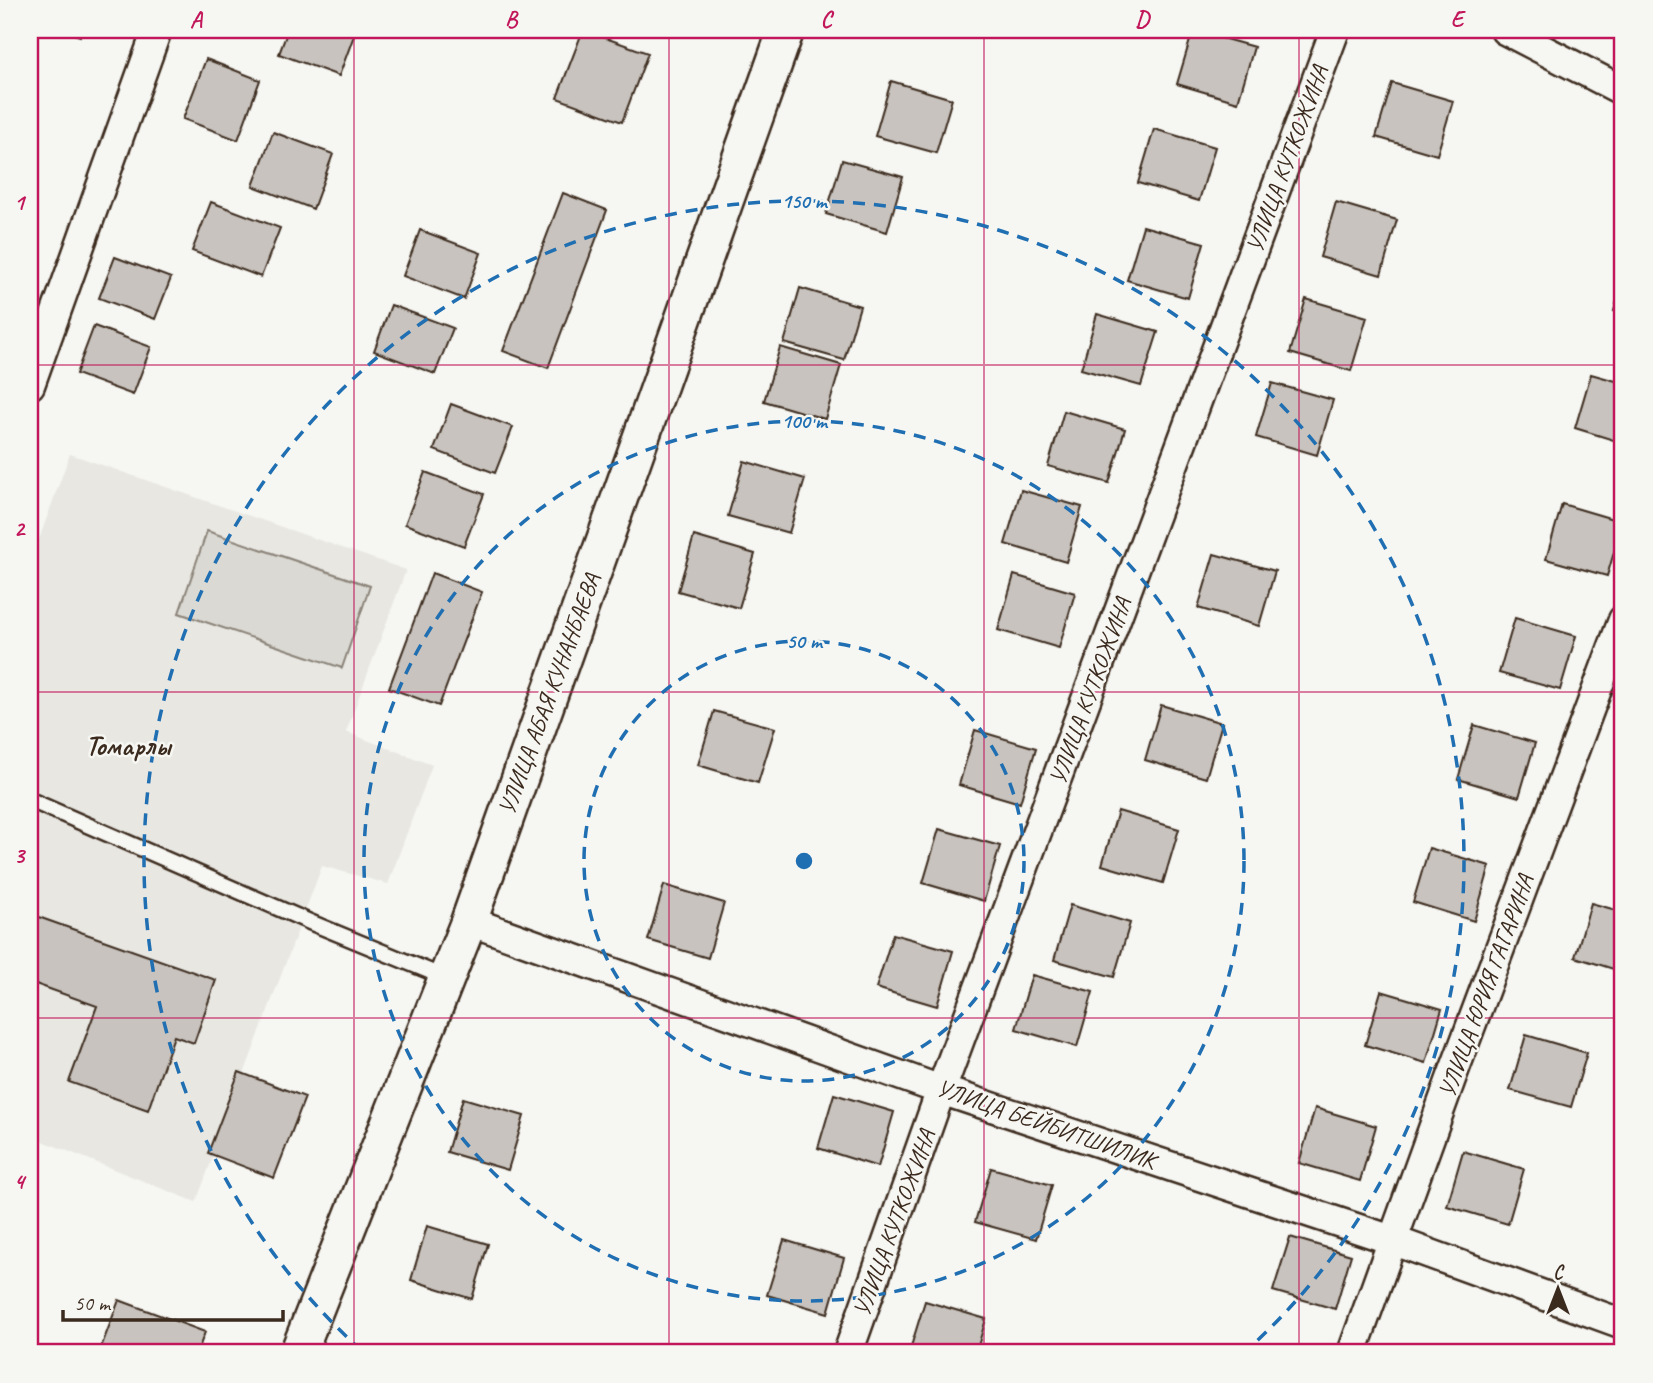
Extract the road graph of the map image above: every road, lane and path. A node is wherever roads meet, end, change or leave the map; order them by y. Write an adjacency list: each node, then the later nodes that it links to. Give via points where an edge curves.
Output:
1 (157, 30): 6 (street)
2 (786, 30): 9 (street, УЛИЦА АБАЯ КУНАНБАЕВА)
3 (1335, 30): 11 (street, УЛИЦА КУТКОЖИНА)
4 (1505, 30): 5 (street)
5 (1623, 91)
6 (30, 385)
7 (1623, 620): 12 (street, УЛИЦА ЮРИЯ ГАГАРИНА)
8 (30, 800): 10 (lane)
9 (469, 921): 10 (street, УЛИЦА АБАЯ КУНАНБАЕВА); 11 (street, УЛИЦА БЕЙБИТШИЛИК)
10 (446, 978): 14 (street, УЛИЦА АБАЯ КУНАНБАЕВА)
11 (941, 1090): 12 (street, УЛИЦА БЕЙБИТШИЛИК); 15 (street, УЛИЦА КУТКОЖИНА)
12 (1392, 1240): 13 (street, УЛИЦА БЕЙБИТШИЛИК); 16 (street, УЛИЦА ЮРИЯ ГАГАРИНА)
13 (1623, 1324)
14 (298, 1353)
15 (848, 1353)
16 (1352, 1353)

